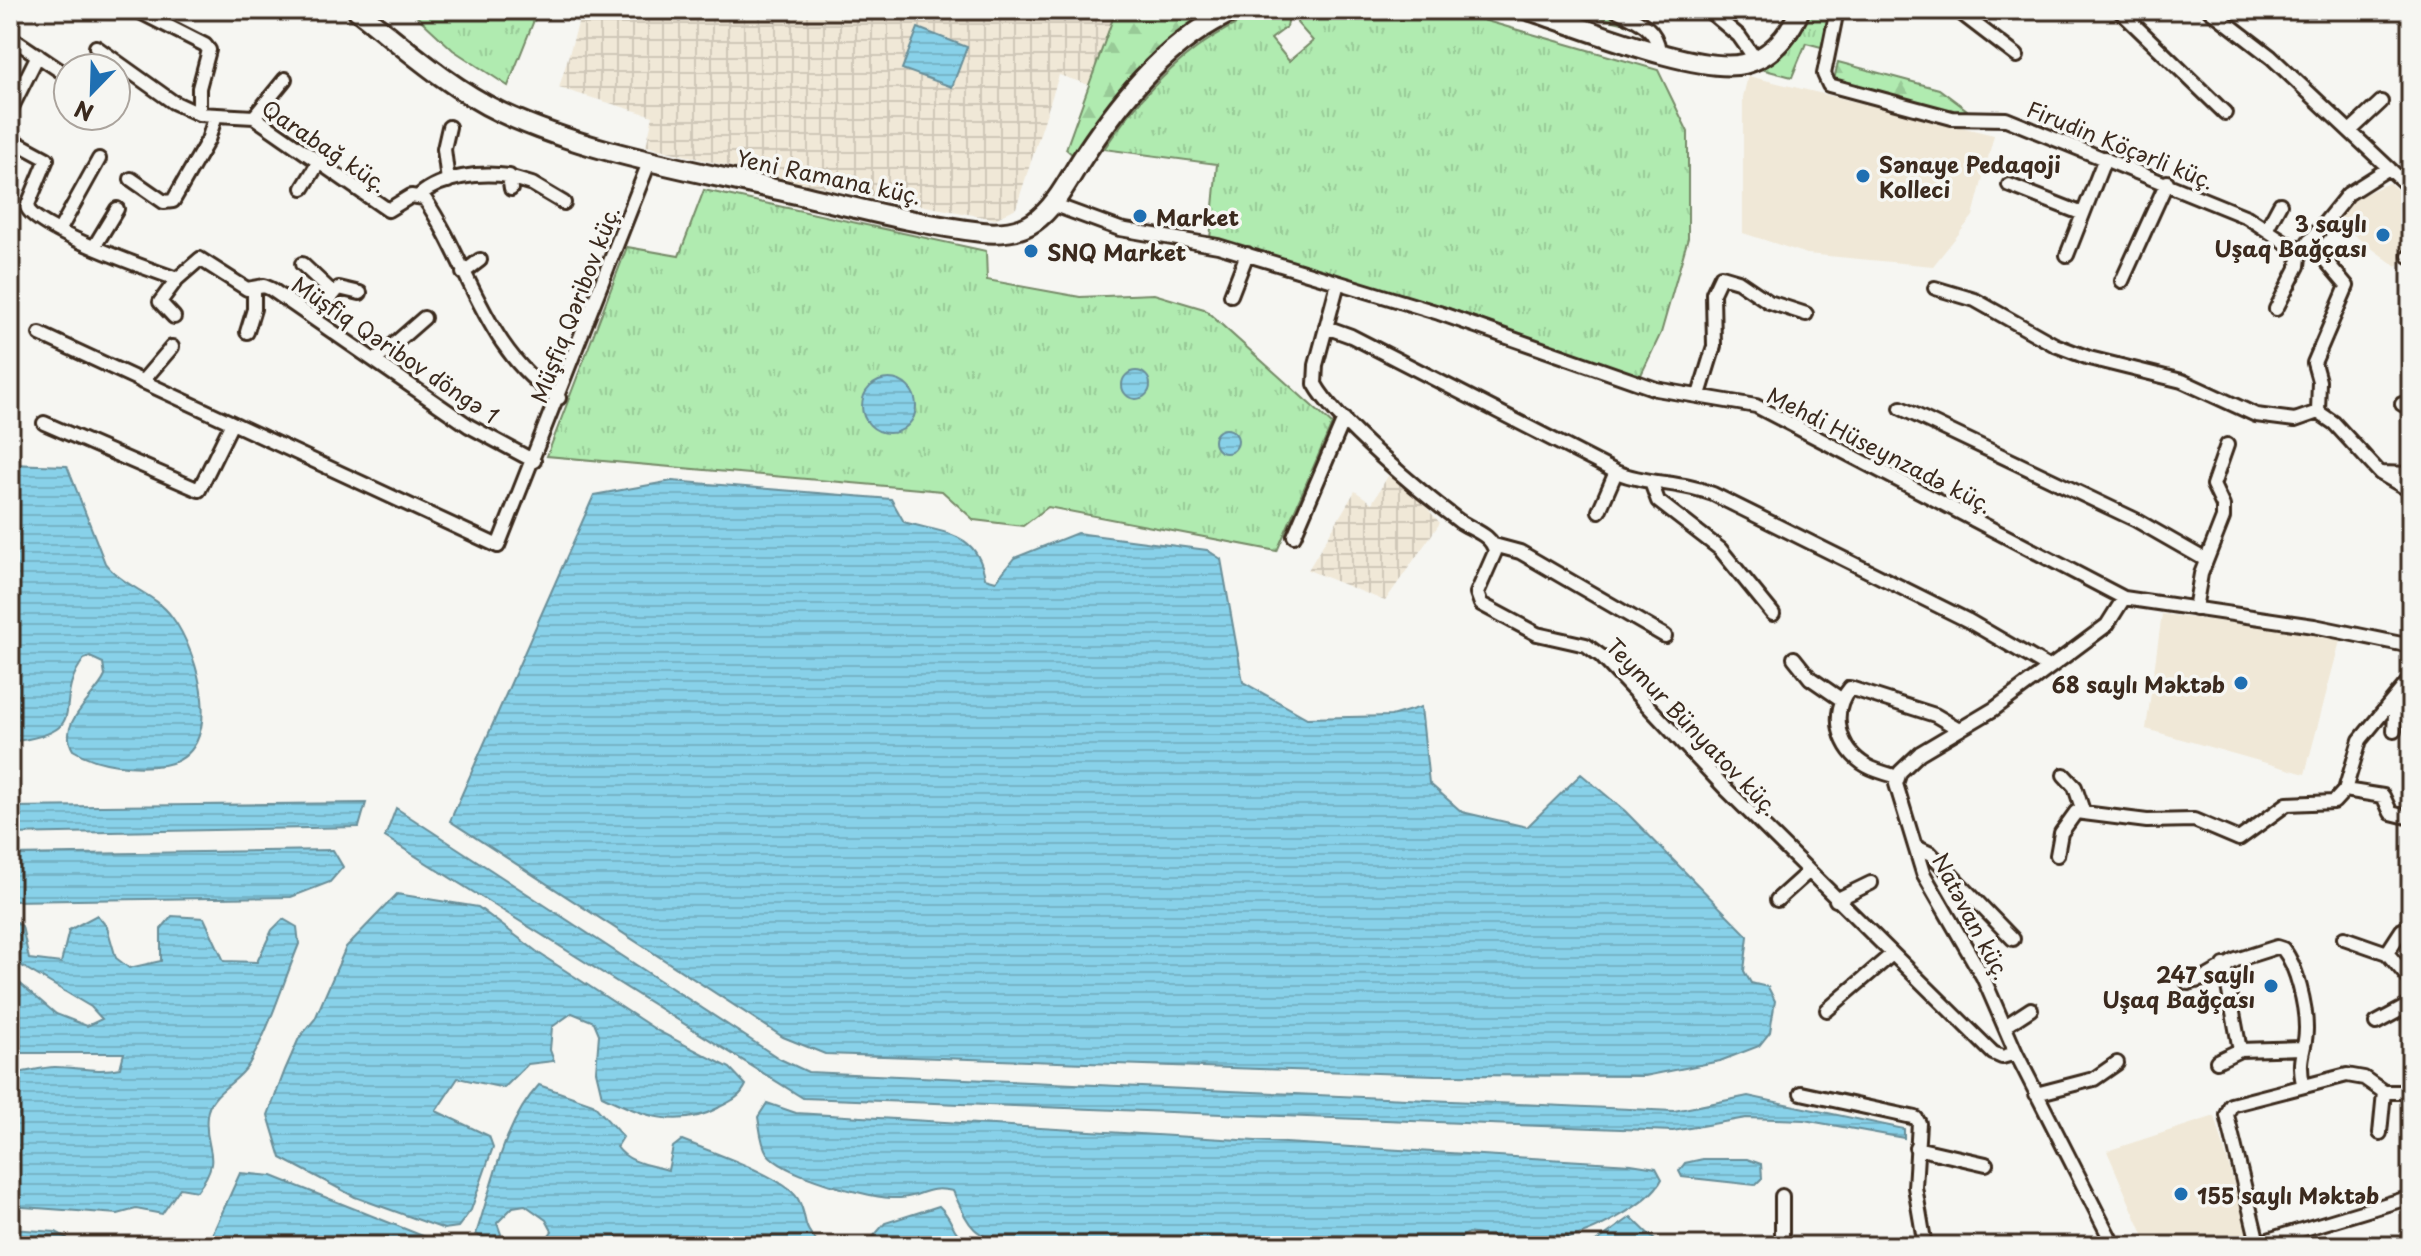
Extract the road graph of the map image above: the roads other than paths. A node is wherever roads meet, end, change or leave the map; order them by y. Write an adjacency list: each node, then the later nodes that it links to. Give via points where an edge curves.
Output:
1 (357, 10): 31 (street, Yeni Ramana küç., via 486,105 546,131)
2 (1236, 10): 42 (street, Yeni Ramana küç., via 1192,35 1138,83)
3 (1528, 10): 14 (street)
4 (1616, 10): 14 (street, via 1649,28)
5 (1708, 10): 17 (street, via 1739,36)
6 (1800, 10): 17 (street, via 1785,37)
7 (1837, 10): 29 (street, Firudin Köçərli küç., via 1824,74 1829,85 1952,118 1999,117)
8 (2119, 10): 22 (street)
9 (2210, 10): 27 (street, via 2271,57)
10 (140, 11): 23 (street, via 209,50 198,94)
11 (1966, 13): 16 (street)
12 (10, 37): 15 (street)
13 (96, 47): 23 (street, via 173,102)
14 (1659, 51): 17 (street, via 1713,65)
15 (38, 55): 18 (street); 21 (street)
16 (2017, 56)
17 (1756, 60)
18 (52, 65)
19 (285, 79): 25 (street)
20 (2381, 102): 27 (street)
21 (10, 111)
22 (2225, 113)
23 (199, 114): 24 (street, Qarabağ küç.)
24 (216, 115): 25 (street, Qarabağ küç.); 34 (street, via 208,140 173,201 164,202)
25 (254, 117): 32 (street, Qarabağ küç.)
26 (449, 127): 35 (street, via 444,149)
27 (2350, 131): 33 (street)
28 (10, 139): 47 (street, via 47,159 28,211)
29 (2105, 158): 36 (street, Firudin Köçərli küç.); 45 (street)
30 (99, 159): 47 (street)
31 (650, 160): 42 (street, Yeni Ramana küç., via 982,232 1025,227); 75 (street, Müşfiq Qəribov küç.)
32 (319, 162): 38 (street); 40 (street, Qarabağ küç., via 388,210)
33 (2389, 168): 39 (street); 48 (street, via 2348,194)
34 (131, 179)
35 (448, 181): 40 (street); 41 (street, via 502,175 512,184 532,184)
36 (2167, 182): 46 (street, Firudin Köçərli küç.); 56 (street)
37 (2009, 185): 45 (street)
38 (303, 188)
39 (2411, 189)
40 (420, 195): 54 (street)
41 (564, 203)
42 (1052, 204): 50 (street, Mehdi Hüseynzadə küç., via 1120,229)
43 (2280, 204): 46 (street)
44 (117, 209): 49 (street)
45 (2083, 214): 51 (street)
46 (2267, 228): 48 (street, Firudin Köçərli küç., via 2288,246)
47 (59, 231): 49 (street)
48 (2305, 245): 63 (street); 77 (street, Firudin Köçərli küç., via 2347,286 2314,363)
49 (94, 247): 55 (street)
50 (1247, 254): 57 (street, Mehdi Hüseynzadə küç.); 62 (street)
51 (2067, 255)
52 (480, 260): 54 (street)
53 (302, 264): 61 (street)
54 (463, 273): 75 (street, via 488,321 525,372)
55 (177, 279): 59 (street, Müşfiq Qəribov döngə 1, via 200,259); 65 (street, via 160,302)
56 (2122, 281)
57 (1338, 283): 68 (street); 74 (street, Mehdi Hüseynzadə küç., via 1656,389)
58 (1935, 288): 77 (street, via 1985,304 2055,345 2182,381 2256,415 2295,420)
59 (254, 290): 66 (street, Müşfiq Qəribov döngə 1, via 271,289); 69 (street)
60 (360, 293): 61 (street, via 344,287)
61 (334, 294): 66 (street)
62 (1231, 295)
63 (2276, 309)
64 (1806, 314): 74 (street, via 1769,302 1721,276 1714,286 1714,346)
65 (174, 317)
66 (314, 318): 72 (street, Müşfiq Qəribov döngə 1)
67 (424, 318): 72 (street)
68 (1326, 327): 78 (street, via 1315,384); 83 (street)
69 (247, 332)
70 (40, 334): 73 (street)
71 (172, 347): 73 (street)
72 (376, 360): 82 (street, Müşfiq Qəribov döngə 1, via 469,426)
73 (142, 382): 80 (street)
74 (1699, 395): 92 (street, Mehdi Hüseynzadə küç., via 1771,412)
75 (559, 398): 82 (street, Müşfiq Qəribov küç.)
76 (1901, 408): 91 (street, Mehdi Hüseynzadə küç., via 2136,520)
77 (2318, 412): 84 (street)
78 (1344, 419): 89 (street); 90 (street, via 1440,506)
79 (44, 423): 80 (street, via 199,490)
80 (232, 423): 82 (street, Müşfiq Qəribov küç., via 498,546)
81 (2227, 445): 91 (street, via 2213,485 2223,518)
82 (534, 461)
83 (1616, 472): 86 (street); 88 (street)
84 (2380, 473): 85 (street); 87 (street)
85 (2411, 474)
86 (1651, 482): 94 (street, via 1658,501 1720,549); 98 (street, via 1675,482 1713,494 1967,620)
87 (2411, 491)
88 (1599, 511)
89 (1294, 536)
90 (1494, 545): 95 (street, via 1520,552); 111 (street, Teymur Bünyatov küç., via 1493,560 1477,593 1481,604 1537,634 1592,649)
91 (2206, 560): 93 (street)
92 (2124, 598): 93 (street, Mehdi Hüseynzadə küç.); 98 (street, via 2107,625)
93 (2195, 609): 96 (street, Mehdi Hüseynzadə küç.)
94 (1773, 614)
95 (1665, 636)
96 (2411, 646)
97 (1794, 658): 100 (street, via 1810,678)
98 (2048, 667): 102 (street)
99 (2411, 678): 101 (street)
100 (1842, 700): 102 (street, via 1856,687); 105 (street, via 1838,718 1845,744 1867,766)
101 (2396, 700): 103 (street); 106 (street, via 2360,740)
102 (1959, 729): 105 (street, via 1920,753)
103 (2394, 731)
104 (2064, 775): 107 (street, via 2075,787)
105 (1898, 777): 109 (street, Natəvan küç., via 1897,791)
106 (2345, 790): 107 (street, via 2334,802 2287,804 2239,839 2194,820 2108,818); 108 (street, via 2383,796 2391,813)
107 (2083, 811): 110 (street, via 2065,825)
108 (2411, 818)
109 (1916, 847): 117 (street, via 1931,854); 127 (street, Natəvan küç., via 1928,884 1970,950)
110 (2057, 855)
111 (1808, 872): 113 (street); 114 (street, Teymur Bünyatov küç.)
112 (1871, 883): 114 (street)
113 (1777, 900)
114 (1836, 900): 119 (street, Teymur Bünyatov küç.)
115 (2402, 930): 118 (street)
116 (2344, 938): 118 (street)
117 (2013, 939)
118 (2387, 953): 121 (street)
119 (1891, 955): 125 (street); 130 (street, Teymur Bünyatov küç., via 1993,1053)
120 (2224, 965): 122 (street); 128 (street, via 2283,949 2305,1011); 129 (street)
121 (2411, 981)
122 (2188, 983)
123 (2411, 1004): 126 (street)
124 (2031, 1009): 127 (street)
125 (1827, 1010)
126 (2376, 1023)
127 (2005, 1026): 130 (street, Natəvan küç.)
128 (2302, 1048): 129 (street); 133 (street)
129 (2240, 1050): 131 (street)
130 (2016, 1053): 137 (street, Natəvan küç.)
131 (2217, 1061)
132 (2117, 1063): 137 (street, via 2094,1079)
133 (2303, 1084): 134 (street, via 2355,1075); 143 (street, via 2228,1109)
134 (2384, 1092): 135 (street); 138 (street)
135 (2411, 1092)
136 (1801, 1093): 139 (street, via 1912,1116 1919,1123)
137 (2036, 1094): 146 (street, Natəvan küç.)
138 (2380, 1133)
139 (1916, 1148): 140 (street); 145 (street, via 1915,1187)
140 (1986, 1164)
141 (1782, 1196): 144 (street)
142 (2411, 1197): 143 (street)
143 (2253, 1244)
144 (1782, 1246)
145 (1925, 1246)
146 (2114, 1246)

